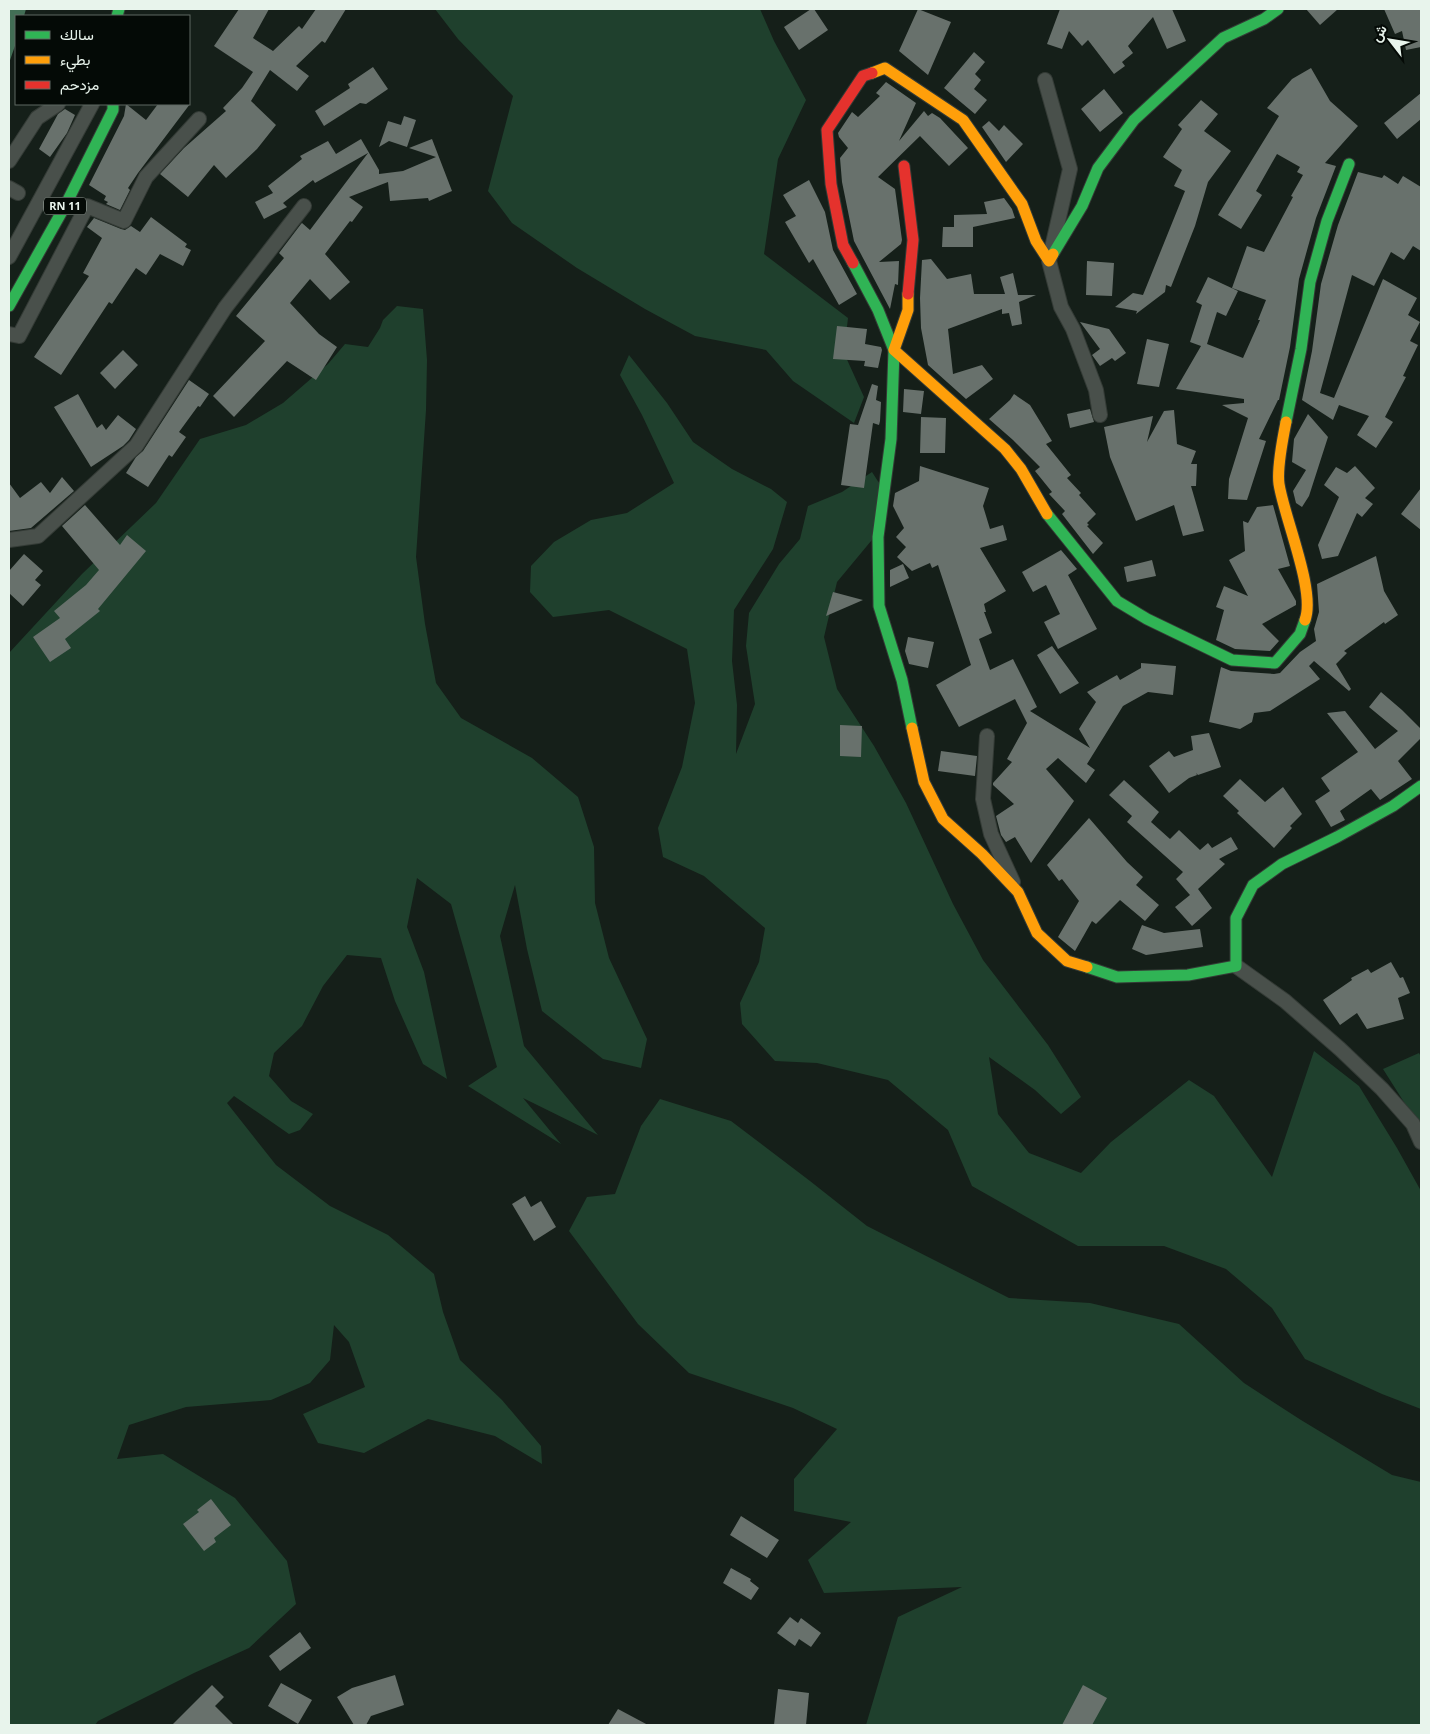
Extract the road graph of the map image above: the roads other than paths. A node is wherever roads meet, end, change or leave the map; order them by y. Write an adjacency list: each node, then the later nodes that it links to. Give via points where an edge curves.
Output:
1 (1278, 9): 12 (street, via 1223,38 1134,120 1098,168 1082,206)
2 (1045, 80): 12 (street, via 1070,169)
3 (57, 105): 7 (street, via 38,118)
4 (91, 105): 11 (street)
5 (113, 105): 13 (street, RN 11, via 65,206)
6 (199, 119): 14 (street, via 146,177 124,221 87,206 19,336)
7 (9, 161)
8 (1350, 164): 15 (street, via 1327,221 1310,282 1301,350 1283,437 1279,482 1305,580 1308,613 1300,634 1275,663 1232,660 1117,601 1046,513 1021,469 1005,449)
9 (904, 166): 15 (street, via 913,240 908,310)
10 (304, 206): 17 (street, via 225,308 136,446 38,536)
11 (9, 257)
12 (1049, 261): 15 (street, via 1036,241 1022,204 963,120 886,68 863,76 827,130 831,184 843,245 878,310); 16 (street, via 1061,306 1073,328 1096,390)
13 (9, 306)
14 (9, 334)
15 (894, 350): 20 (street, via 891,439 878,538 879,606 902,680 924,782 943,819)
16 (1100, 415)
17 (9, 540)
18 (987, 736): 20 (street, via 983,799 991,834)
19 (1421, 786): 21 (street, via 1338,837 1282,864 1254,885 1236,918)
20 (1018, 892): 21 (street, via 1037,933 1067,961 1117,977 1188,975)
21 (1236, 966): 22 (street, via 1284,1001 1340,1049 1413,1124)
22 (1421, 1142)

